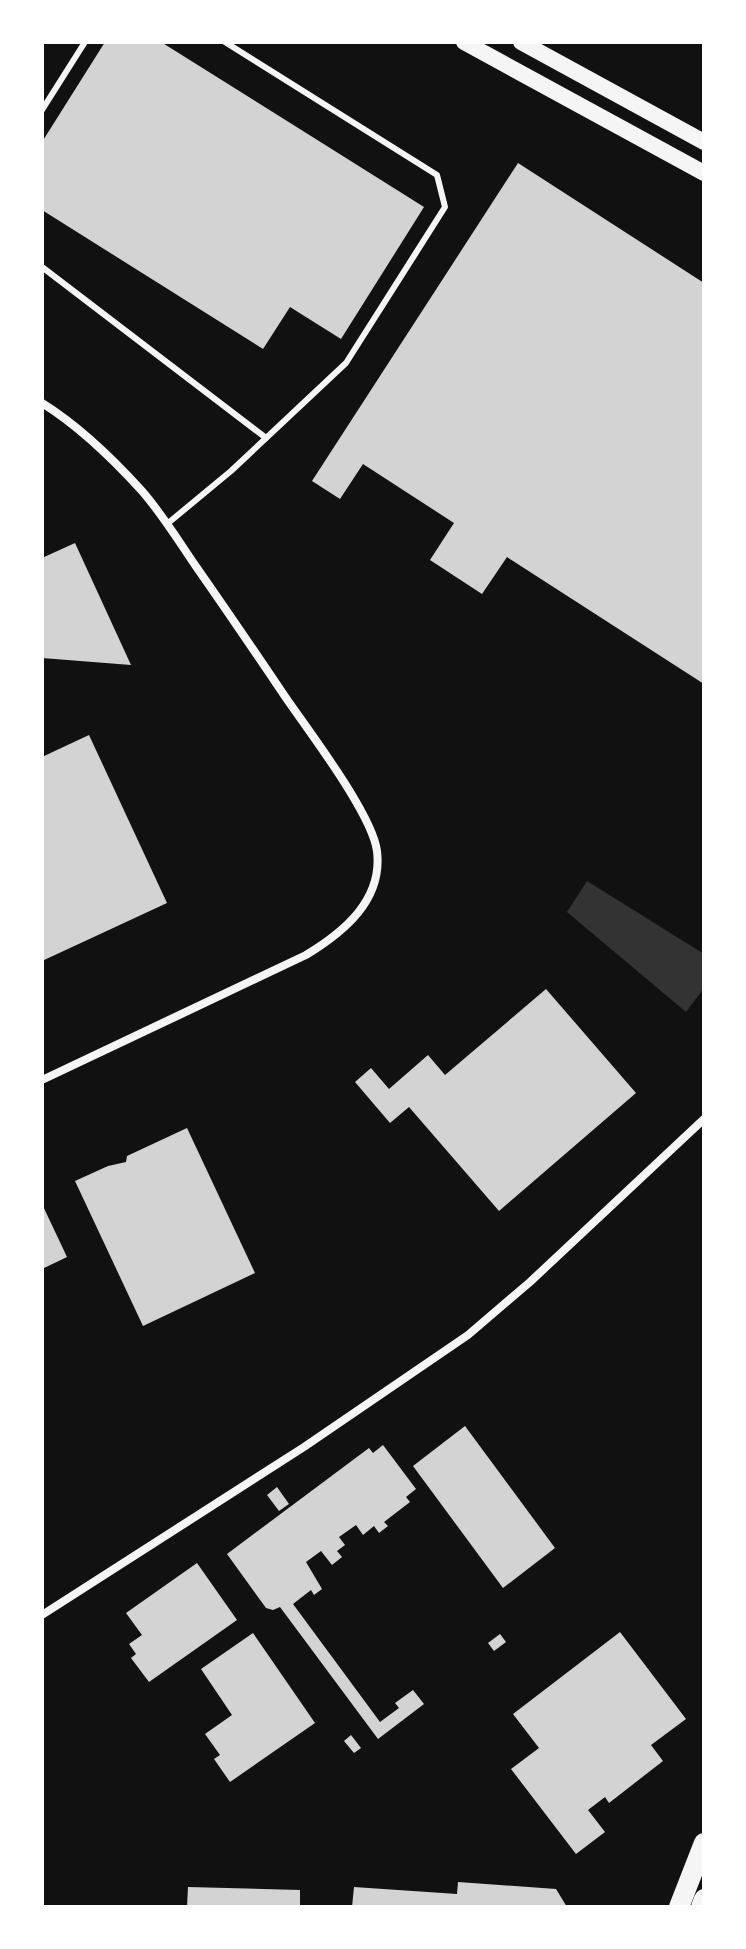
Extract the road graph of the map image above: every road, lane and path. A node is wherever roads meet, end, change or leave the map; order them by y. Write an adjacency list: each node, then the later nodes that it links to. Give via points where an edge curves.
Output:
1 (85, 42): 5 (lane)
2 (225, 42): 10 (lane, via 437,175 445,207 346,363)
3 (464, 42): 7 (main road)
4 (521, 42): 6 (main road)
5 (42, 110)
6 (704, 142)
7 (704, 173)
8 (42, 267): 10 (lane)
9 (42, 403): 11 (street, via 107,456)
10 (266, 438): 11 (lane)
11 (167, 524): 12 (street, via 359,809 377,851 373,886 354,920 306,955)
12 (42, 1080)
13 (704, 1119): 14 (street, via 468,1335)
14 (42, 1615)
15 (704, 1843): 17 (main road)
16 (704, 1899): 18 (main road)
17 (679, 1907)
18 (701, 1907)

